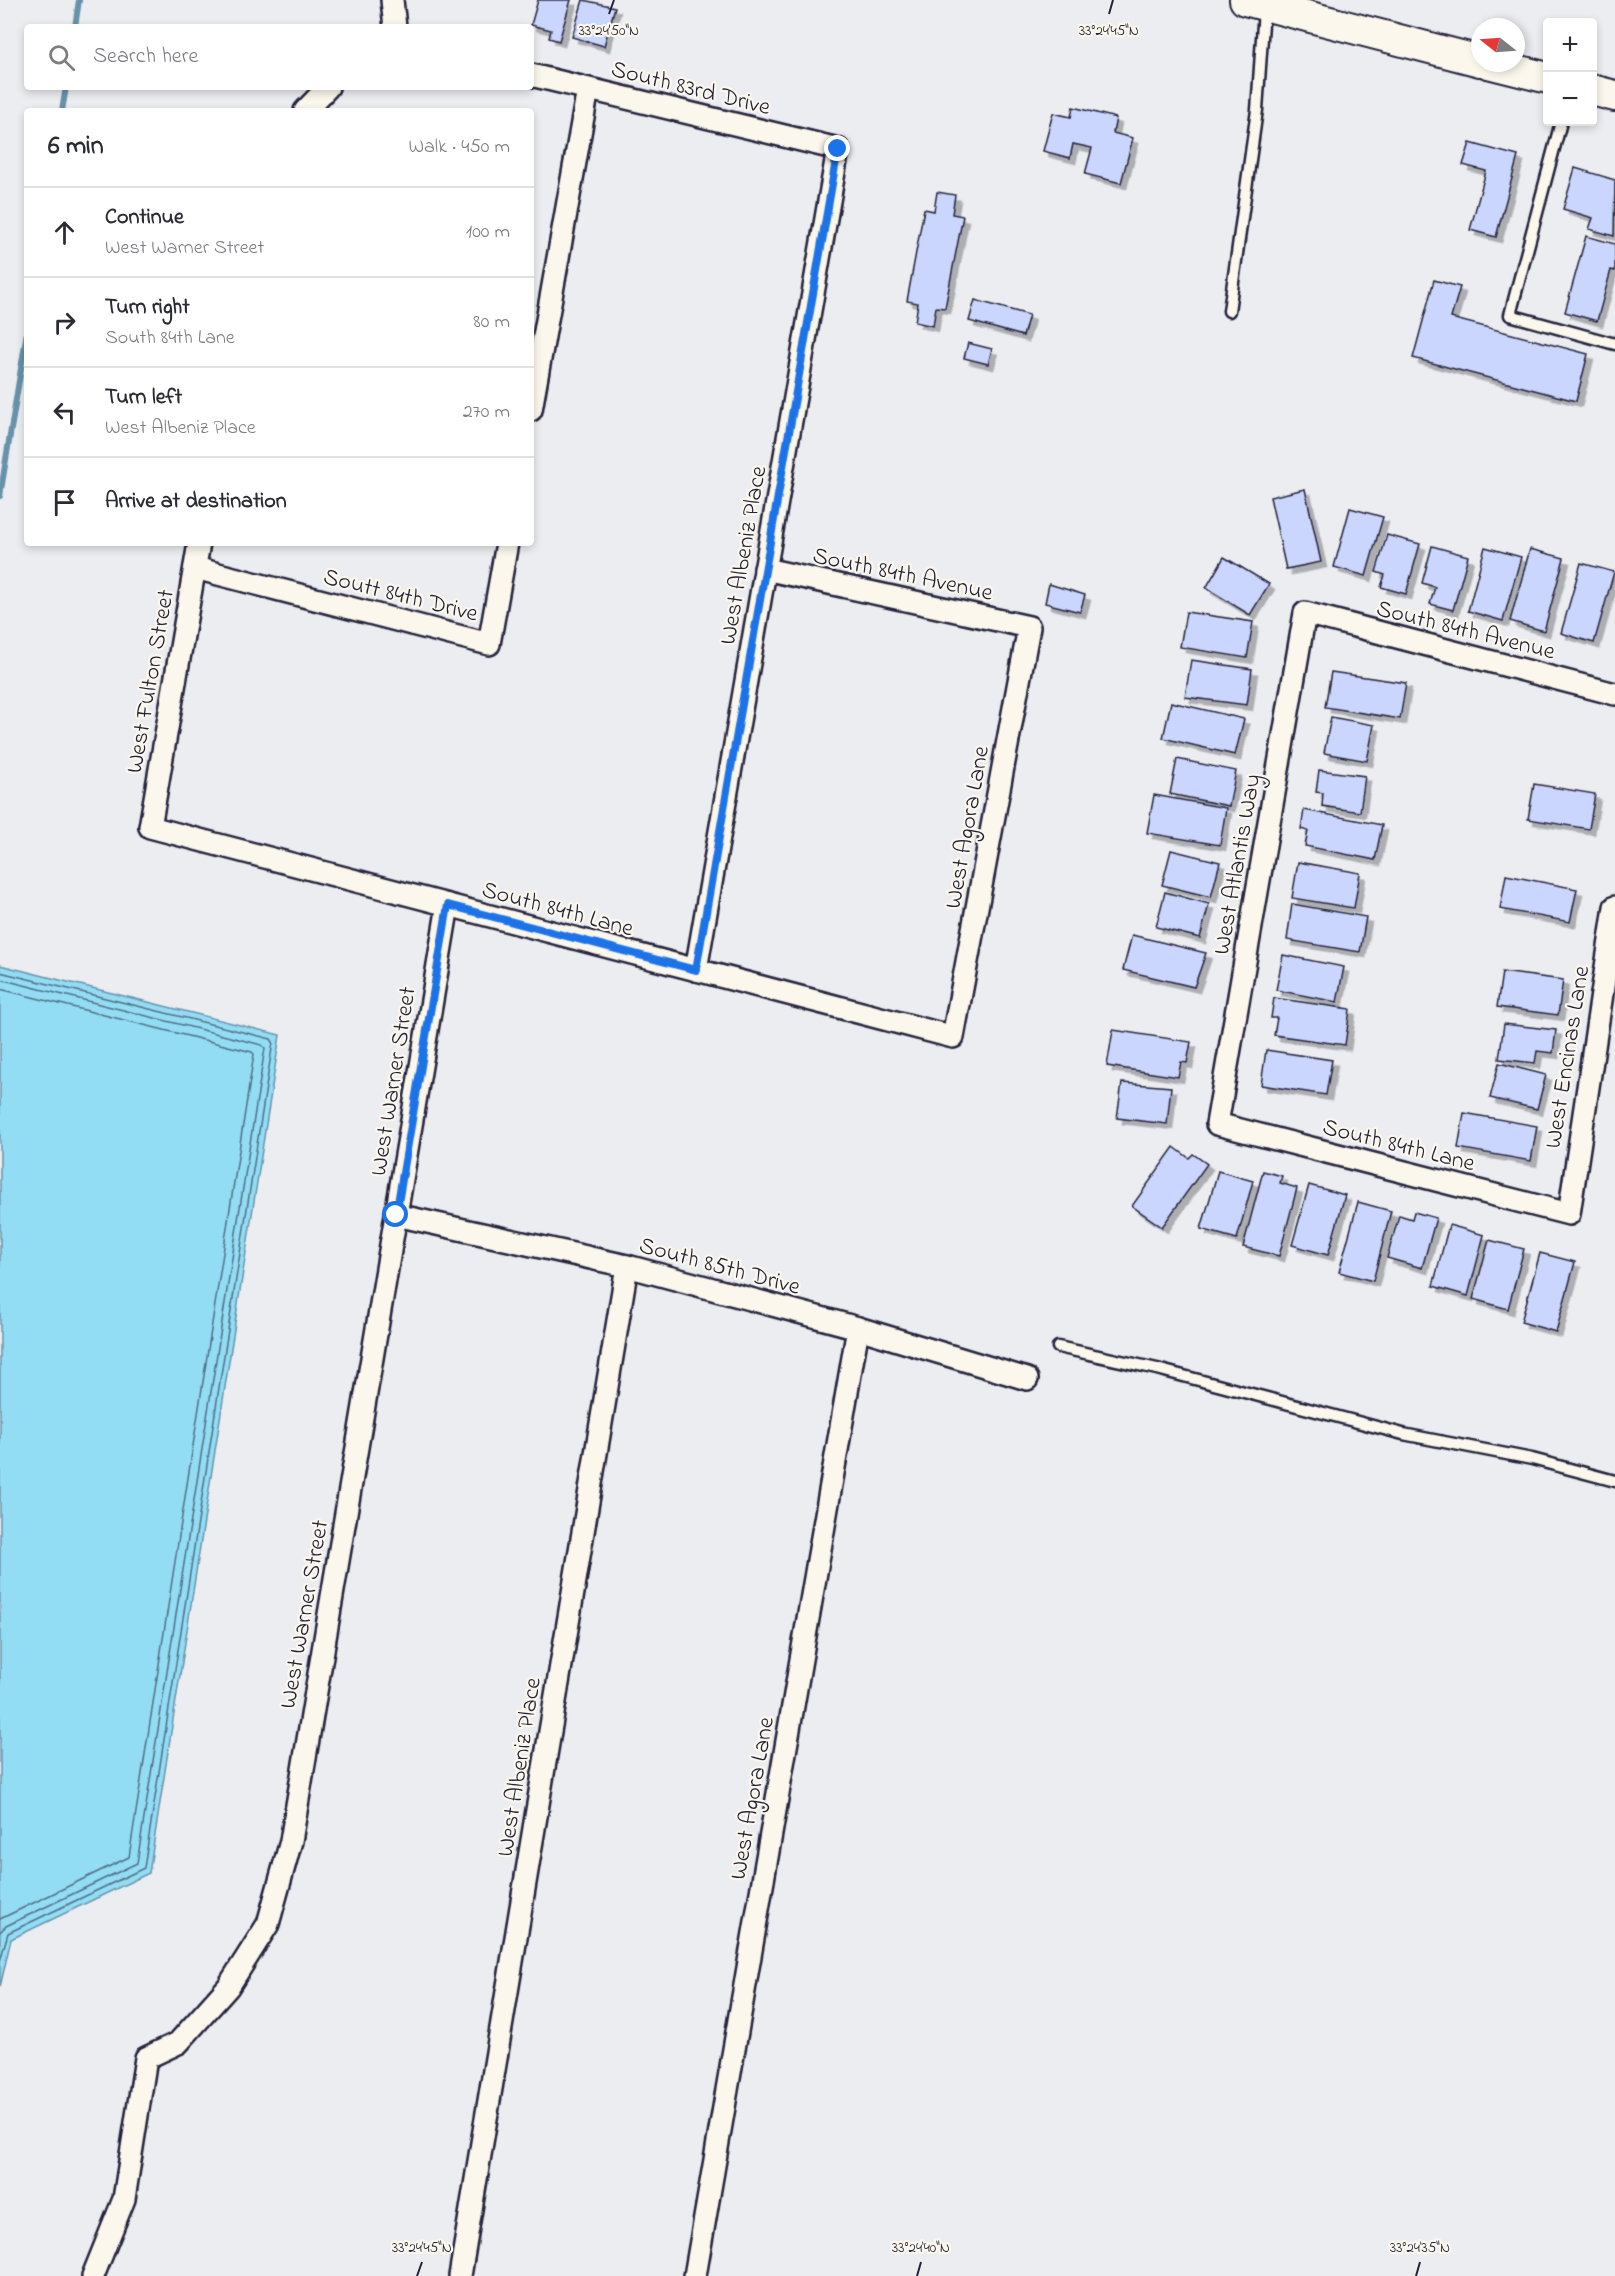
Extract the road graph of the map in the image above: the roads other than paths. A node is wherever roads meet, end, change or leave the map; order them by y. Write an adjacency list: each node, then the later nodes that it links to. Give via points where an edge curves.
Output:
1 (392, 0): 3 (street)
2 (1261, 1): 4 (main road); 15 (lane, via 1257,110)
3 (394, 24)
4 (1471, 59)
5 (1524, 72): 7 (main road)
6 (534, 76): 8 (street, South 83rd Drive)
7 (1543, 77)
8 (588, 89): 14 (street, South 83rd Drive); 17 (street)
9 (325, 90): 12 (street)
10 (1597, 91): 11 (main road)
11 (1615, 96)
12 (308, 108)
13 (1560, 126): 16 (lane, via 1510,315)
14 (838, 149): 21 (street, West Albeniz Place)
15 (1229, 311)
16 (1615, 344)
17 (534, 393)
18 (199, 546): 20 (street, West Fulton Street)
19 (506, 546): 20 (street, Soutt 84th Drive, via 489,644)
20 (195, 568): 25 (street, West Fulton Street)
21 (765, 569): 23 (street, South 84th Avenue); 28 (street, West Albeniz Place)
22 (1305, 613): 24 (street, South 84th Avenue); 30 (street, West Atlantis Way)
23 (1029, 627): 29 (street, West Agora Lane)
24 (1615, 694)
25 (150, 827): 26 (street, South 84th Lane)
26 (448, 905): 28 (street, South 84th Lane); 32 (street, West Warner Street)
27 (1615, 907): 31 (street, West Encinas Lane)
28 (696, 970): 29 (street, South 84th Lane)
29 (953, 1037)
30 (1217, 1124): 31 (street, South 84th Lane)
31 (1569, 1214)
32 (396, 1215): 33 (street, South 85th Drive); 38 (street, West Warner Street, via 291,1841 268,1924 228,1987 178,2043 146,2058 124,2199)
33 (627, 1266): 34 (street, South 85th Drive); 39 (street, West Albeniz Place)
34 (858, 1328): 36 (street, South 85th Drive); 40 (street, West Agora Lane)
35 (1058, 1347): 37 (lane, via 1403,1434 1533,1459)
36 (1027, 1379)
37 (1615, 1481)
38 (93, 2276)
39 (460, 2276)
40 (695, 2276)

